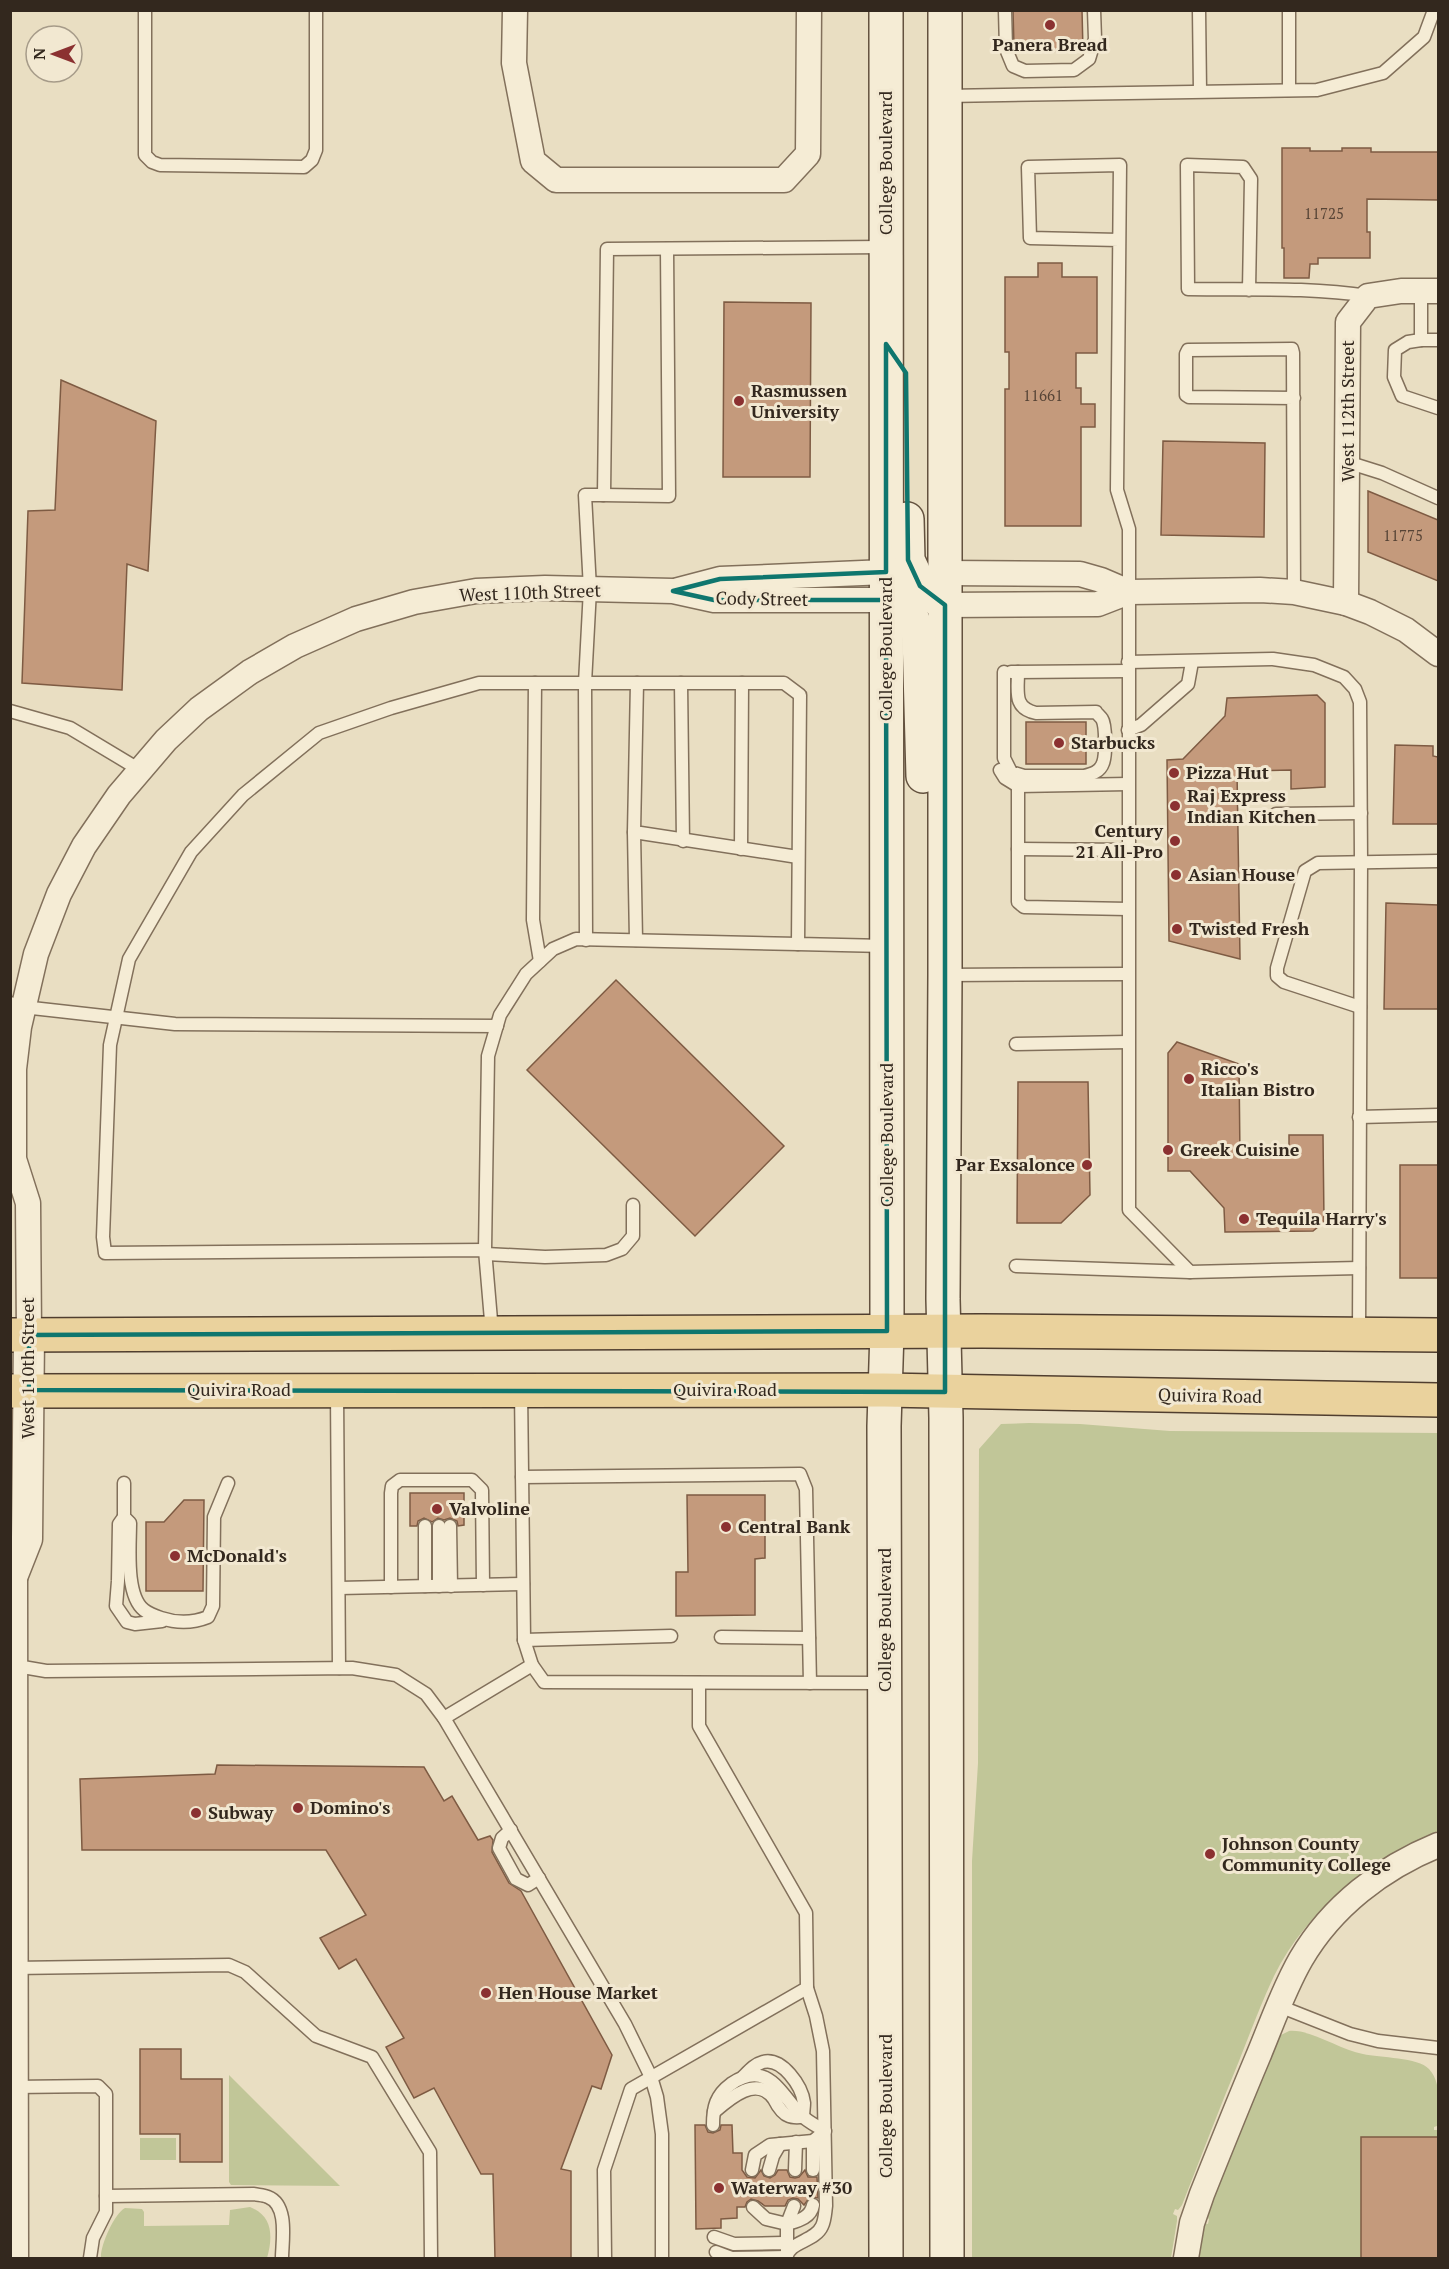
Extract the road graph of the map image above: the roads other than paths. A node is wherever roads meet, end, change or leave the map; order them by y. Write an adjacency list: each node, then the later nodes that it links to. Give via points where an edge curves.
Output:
1 (145, 10): 2 (lane, via 145,155 152,162 304,167 316,150)
2 (316, 10)
3 (515, 10): 4 (street, via 514,63 533,161 556,180 784,180 807,154)
4 (809, 10)
5 (886, 10): 16 (main road, College Boulevard)
6 (945, 10): 14 (main road)
7 (1005, 10): 8 (lane, via 1006,49 1013,66 1025,70 1074,70 1089,59 1095,39)
8 (1094, 10)
9 (1199, 10): 13 (lane)
10 (1289, 10): 12 (lane)
11 (1434, 10): 12 (lane, via 1424,37 1383,73 1317,90)
12 (1289, 90): 13 (lane)
13 (1200, 91): 14 (lane)
14 (944, 96): 31 (main road)
15 (1119, 240): 15 (lane, via 1120,165 1028,167 1030,238); 33 (lane, via 1117,489 1129,529)
16 (886, 247): 17 (lane); 23 (main road, College Boulevard)
17 (667, 249): 27 (lane, via 607,249); 27 (lane, via 669,496)
18 (1249, 291): 18 (lane, via 1188,290 1187,165 1243,167 1251,179); 20 (lane)
19 (1430, 291): 20 (street); 21 (lane)
20 (1368, 296): 26 (street, West 112th Street, via 1348,322)
21 (1421, 340): 22 (lane); 25 (lane, via 1395,350 1394,377 1402,396)
22 (1438, 340)
23 (886, 344): 29 (main road, College Boulevard); 31 (main road, via 906,373 908,560 920,586)
24 (1294, 398): 24 (lane, via 1292,349 1188,350 1186,354 1189,397); 34 (lane)
25 (1438, 408)
26 (1347, 462): 28 (lane); 35 (street, West 112th Street)
27 (603, 495): 30 (lane, via 585,495)
28 (1438, 498)
29 (886, 586): 32 (street, Cody Street, via 720,579); 53 (main road, via 905,599 919,636 924,803); 65 (main road, College Boulevard)
30 (590, 589): 32 (street, West 110th Street); 41 (lane); 47 (street, West 110th Street, via 476,591 414,602 356,619 295,646 250,672 200,709)
31 (945, 589): 33 (street, via 1098,604); 33 (street, via 1080,574); 53 (main road)
32 (673, 591)
33 (1129, 592): 34 (street); 38 (lane)
34 (1294, 592): 35 (street)
35 (1346, 603): 36 (street, via 1406,630)
36 (1438, 654)
37 (1192, 662): 38 (lane); 46 (lane, via 1188,684 1142,725); 50 (lane, via 1273,659 1314,665 1344,677 1360,702)
38 (1128, 667): 39 (lane); 46 (lane)
39 (1018, 672): 48 (lane, via 1004,672 996,679 996,759 1005,778); 48 (lane, via 1018,697 1027,711 1096,712 1105,726 1103,763 1093,774)
40 (535, 683): 41 (lane); 66 (lane, via 533,920); 71 (lane, via 479,684 319,733 243,795 191,852 129,959)
41 (585, 683): 42 (lane); 62 (lane)
42 (637, 683): 43 (lane); 52 (lane)
43 (681, 683): 44 (lane); 54 (lane)
44 (742, 683): 55 (lane); 58 (lane, via 784,683 800,695)
45 (10, 711): 47 (lane, via 70,728)
46 (1128, 730): 49 (lane)
47 (140, 770): 69 (street, West 110th Street, via 84,846 59,894)
48 (1018, 781): 49 (lane); 56 (lane)
49 (1128, 784): 57 (lane)
50 (1361, 813): 51 (lane); 59 (lane)
51 (1276, 814)
52 (634, 832): 54 (lane); 63 (lane)
53 (945, 835): 68 (main road)
54 (683, 841): 55 (lane)
55 (741, 849): 58 (lane)
56 (1018, 849): 57 (lane); 61 (lane, via 1018,902 1024,907)
57 (1128, 850): 61 (lane)
58 (798, 857): 64 (lane)
59 (1361, 861): 60 (lane); 70 (lane); 70 (lane, via 1318,863 1305,871 1277,973 1284,982)
60 (1438, 861)
61 (1128, 909): 67 (lane)
62 (586, 940): 63 (lane); 66 (lane, via 576,939 553,949)
63 (636, 940): 64 (lane)
64 (798, 944): 65 (lane)
65 (886, 946): 83 (main road, College Boulevard)
66 (540, 961): 72 (lane, via 526,974)
67 (1127, 974): 68 (lane); 73 (lane)
68 (945, 975): 84 (main road)
69 (17, 1005): 71 (lane); 77 (street, West 110th Street)
70 (1360, 1007): 76 (lane)
71 (116, 1018): 72 (lane, via 175,1024); 79 (lane, via 110,1045 105,1253)
72 (497, 1026): 79 (lane, via 488,1056)
73 (1128, 1042): 74 (lane); 82 (lane, via 1129,1210)
74 (1016, 1044)
75 (1438, 1115): 76 (lane)
76 (1359, 1117): 81 (lane)
77 (12, 1155): 86 (street, West 110th Street, via 28,1203)
78 (633, 1205): 79 (lane, via 633,1236 622,1249 606,1255 545,1257)
79 (486, 1252): 85 (lane)
80 (1016, 1266): 82 (lane)
81 (1359, 1268): 82 (lane); 87 (lane)
82 (1190, 1272)
83 (887, 1331): 84 (main road); 85 (main road); 92 (main road, College Boulevard)
84 (944, 1331): 87 (main road); 93 (main road)
85 (492, 1333): 86 (main road)
86 (20, 1335): 89 (street, West 110th Street)
87 (1359, 1335): 88 (main road)
88 (1438, 1335)
89 (20, 1390): 90 (main road, Quivira Road); 105 (street, West 110th Street, via 27,1539)
90 (337, 1390): 91 (main road, Quivira Road); 110 (lane)
91 (521, 1390): 92 (main road, Quivira Road); 95 (lane)
92 (884, 1390): 93 (main road, Quivira Road); 122 (main road, College Boulevard)
93 (945, 1392): 94 (main road, Quivira Road); 159 (main road)
94 (1438, 1400)
95 (522, 1477): 106 (lane); 115 (lane, via 800,1474 806,1489)
96 (425, 1480): 97 (lane); 100 (lane); 111 (lane, via 400,1480 392,1486)
97 (444, 1480): 101 (lane); 107 (lane, via 472,1480 482,1490)
98 (124, 1484): 102 (lane)
99 (228, 1484): 112 (lane, via 214,1517 213,1606 208,1617)
100 (425, 1493)
101 (444, 1493)
102 (124, 1517): 112 (lane, via 130,1523 131,1580 138,1604); 112 (lane, via 119,1524 116,1606 127,1622)
103 (425, 1526): 108 (lane)
104 (444, 1526): 109 (lane)
105 (11, 1574): 117 (street, West 110th Street)
106 (523, 1584): 107 (lane); 116 (lane)
107 (483, 1585): 109 (lane)
108 (425, 1586): 109 (lane); 111 (lane)
109 (445, 1586)
110 (339, 1587): 111 (lane); 119 (lane)
111 (391, 1587)
112 (170, 1621)
113 (671, 1636): 116 (lane)
114 (721, 1637): 115 (lane)
115 (809, 1638): 121 (lane)
116 (524, 1640): 118 (lane)
117 (11, 1665): 119 (lane, via 46,1671); 127 (street, West 110th Street)
118 (532, 1665): 120 (lane, via 544,1682); 123 (lane)
119 (339, 1668): 123 (lane, via 396,1675 426,1694)
120 (699, 1683): 121 (lane); 128 (lane, via 699,1726 806,1913)
121 (810, 1683): 122 (lane)
122 (885, 1683): 158 (main road, College Boulevard)
123 (444, 1718): 124 (lane)
124 (511, 1830): 126 (lane); 126 (lane, via 502,1838 499,1848 516,1879 528,1885)
125 (1438, 1845): 129 (street, via 1382,1873 1351,1897 1301,1959)
126 (539, 1878): 131 (lane, via 626,2024)
127 (12, 1960): 133 (street, West 110th Street); 155 (lane, via 229,1965 245,1972 316,2036 372,2057 430,2152)
128 (807, 1988): 131 (lane); 136 (lane, via 823,2051)
129 (1279, 2006): 130 (lane, via 1350,2034); 160 (street, via 1202,2194)
130 (1438, 2048)
131 (651, 2077): 156 (lane, via 631,2089 604,2170); 157 (lane, via 662,2134)
132 (742, 2077): 134 (lane, via 754,2076 776,2084); 134 (lane, via 716,2099 714,2119 738,2092 750,2089 769,2093); 135 (lane, via 765,2061 776,2062 800,2091)
133 (13, 2087): 144 (lane, via 98,2086 106,2094); 152 (street, West 110th Street)
134 (785, 2105): 135 (lane, via 788,2116)
135 (803, 2117): 136 (lane)
136 (825, 2131): 137 (lane); 150 (lane, via 823,2225 817,2234)
137 (813, 2141): 138 (lane); 143 (lane)
138 (796, 2142): 139 (lane); 142 (lane)
139 (780, 2144): 140 (lane, via 755,2155); 141 (lane)
140 (752, 2170)
141 (770, 2170)
142 (795, 2170)
143 (813, 2170)
144 (106, 2196): 153 (lane, via 106,2212 93,2238); 154 (lane, via 270,2197 282,2215)
145 (813, 2205): 149 (lane, via 803,2218)
146 (753, 2206): 149 (lane, via 758,2213)
147 (770, 2206): 149 (lane)
148 (794, 2206): 149 (lane)
149 (782, 2223): 150 (lane)
150 (786, 2254): 151 (lane, via 732,2258); 151 (lane, via 783,2243 734,2244 714,2233)
151 (717, 2255)
152 (13, 2259)
153 (90, 2259)
154 (282, 2259)
155 (430, 2259)
156 (605, 2259)
157 (662, 2259)
158 (886, 2259)
159 (947, 2259)
160 (1186, 2259)

